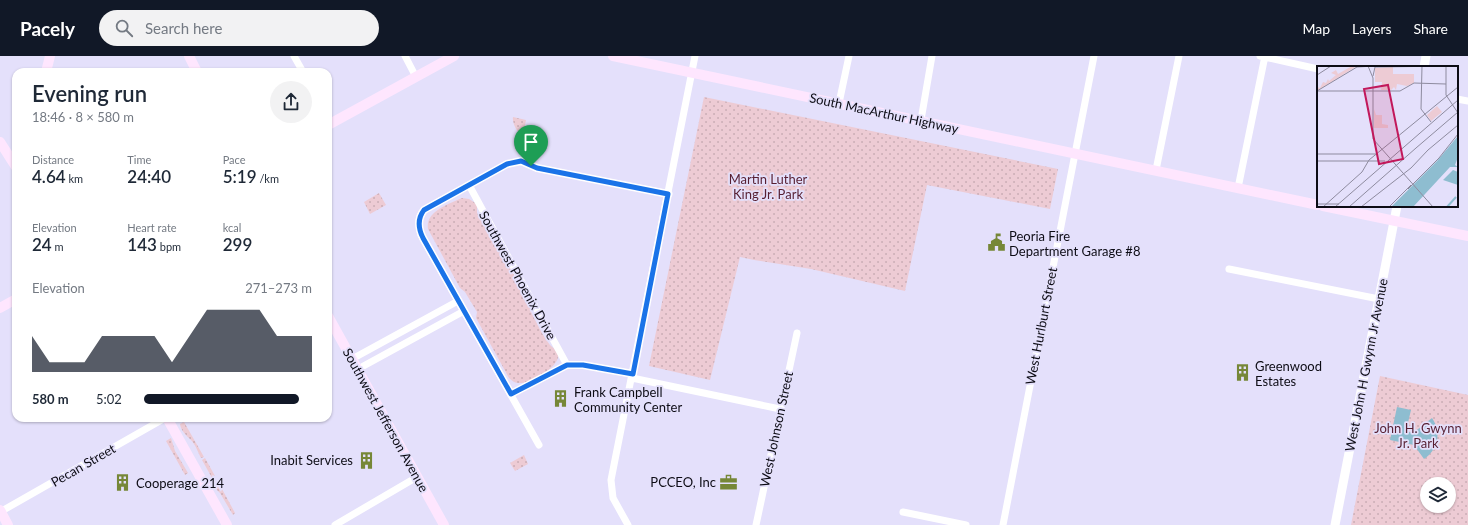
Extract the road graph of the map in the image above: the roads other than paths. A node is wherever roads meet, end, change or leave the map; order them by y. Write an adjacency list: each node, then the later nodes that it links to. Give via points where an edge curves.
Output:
1 (50, 56): 15 (main road)
2 (294, 56): 17 (street)
3 (405, 56): 20 (street)
4 (454, 56): 20 (main road)
5 (613, 56): 19 (main road, South MacArthur Highway)
6 (695, 56): 19 (street)
7 (849, 56): 23 (street)
8 (932, 56): 25 (street)
9 (1094, 56): 27 (street, West Hurlburt Street)
10 (1179, 56): 29 (street)
11 (1263, 56): 18 (street); 31 (street)
12 (1426, 56): 14 (street)
13 (191, 58): 16 (main road)
14 (1424, 66)
15 (47, 68)
16 (195, 68)
17 (301, 68)
18 (1317, 69)
19 (692, 72): 23 (main road, South MacArthur Highway); 32 (street)
20 (416, 77): 24 (main road)
21 (1458, 99): 22 (street)
22 (1468, 101)
23 (839, 103): 25 (main road, South MacArthur Highway)
24 (332, 120)
25 (921, 120): 27 (main road, South MacArthur Highway)
26 (0, 142): 28 (main road)
27 (1075, 153): 29 (main road, South MacArthur Highway); 65 (street, West Hurlburt Street)
28 (12, 161)
29 (1156, 170): 31 (main road, South MacArthur Highway)
30 (469, 185): 32 (street, via 507,164 521,161 537,168); 41 (street, via 426,208 419,222 421,235); 47 (street, Southwest Phoenix Drive)
31 (1238, 188): 33 (main road, South MacArthur Highway)
32 (668, 194): 49 (street)
33 (1317, 205)
34 (1328, 207): 36 (main road)
35 (1398, 207): 36 (street, West John H Gwynn Jr Avenue)
36 (1395, 221): 37 (main road); 39 (street, West John H Gwynn Jr Avenue)
37 (1468, 236)
38 (1229, 269): 39 (street)
39 (1379, 299): 66 (street, West John H Gwynn Jr Avenue)
40 (12, 301): 42 (main road)
41 (458, 301): 43 (street); 46 (street)
42 (0, 308)
43 (464, 311): 48 (street); 50 (street)
44 (332, 329): 46 (main road, Southwest Jefferson Avenue)
45 (797, 333): 51 (street, West Johnson Street)
46 (352, 359): 48 (main road, Southwest Jefferson Avenue)
47 (567, 365): 49 (street, via 583,365); 50 (street)
48 (358, 369): 55 (main road, Southwest Jefferson Avenue)
49 (632, 376): 51 (street); 62 (street, via 611,480 613,498)
50 (511, 394): 54 (street)
51 (780, 409): 63 (street, West Johnson Street)
52 (159, 422): 56 (street, Pecan Street)
53 (168, 422): 59 (main road)
54 (539, 445)
55 (418, 477): 60 (street); 61 (main road, Southwest Jefferson Avenue)
56 (0, 512): 58 (main road)
57 (903, 512): 64 (street)
58 (8, 525)
59 (227, 525)
60 (335, 525)
61 (444, 525)
62 (628, 525)
63 (756, 525)
64 (966, 525)
65 (1002, 525)
66 (1335, 525)

